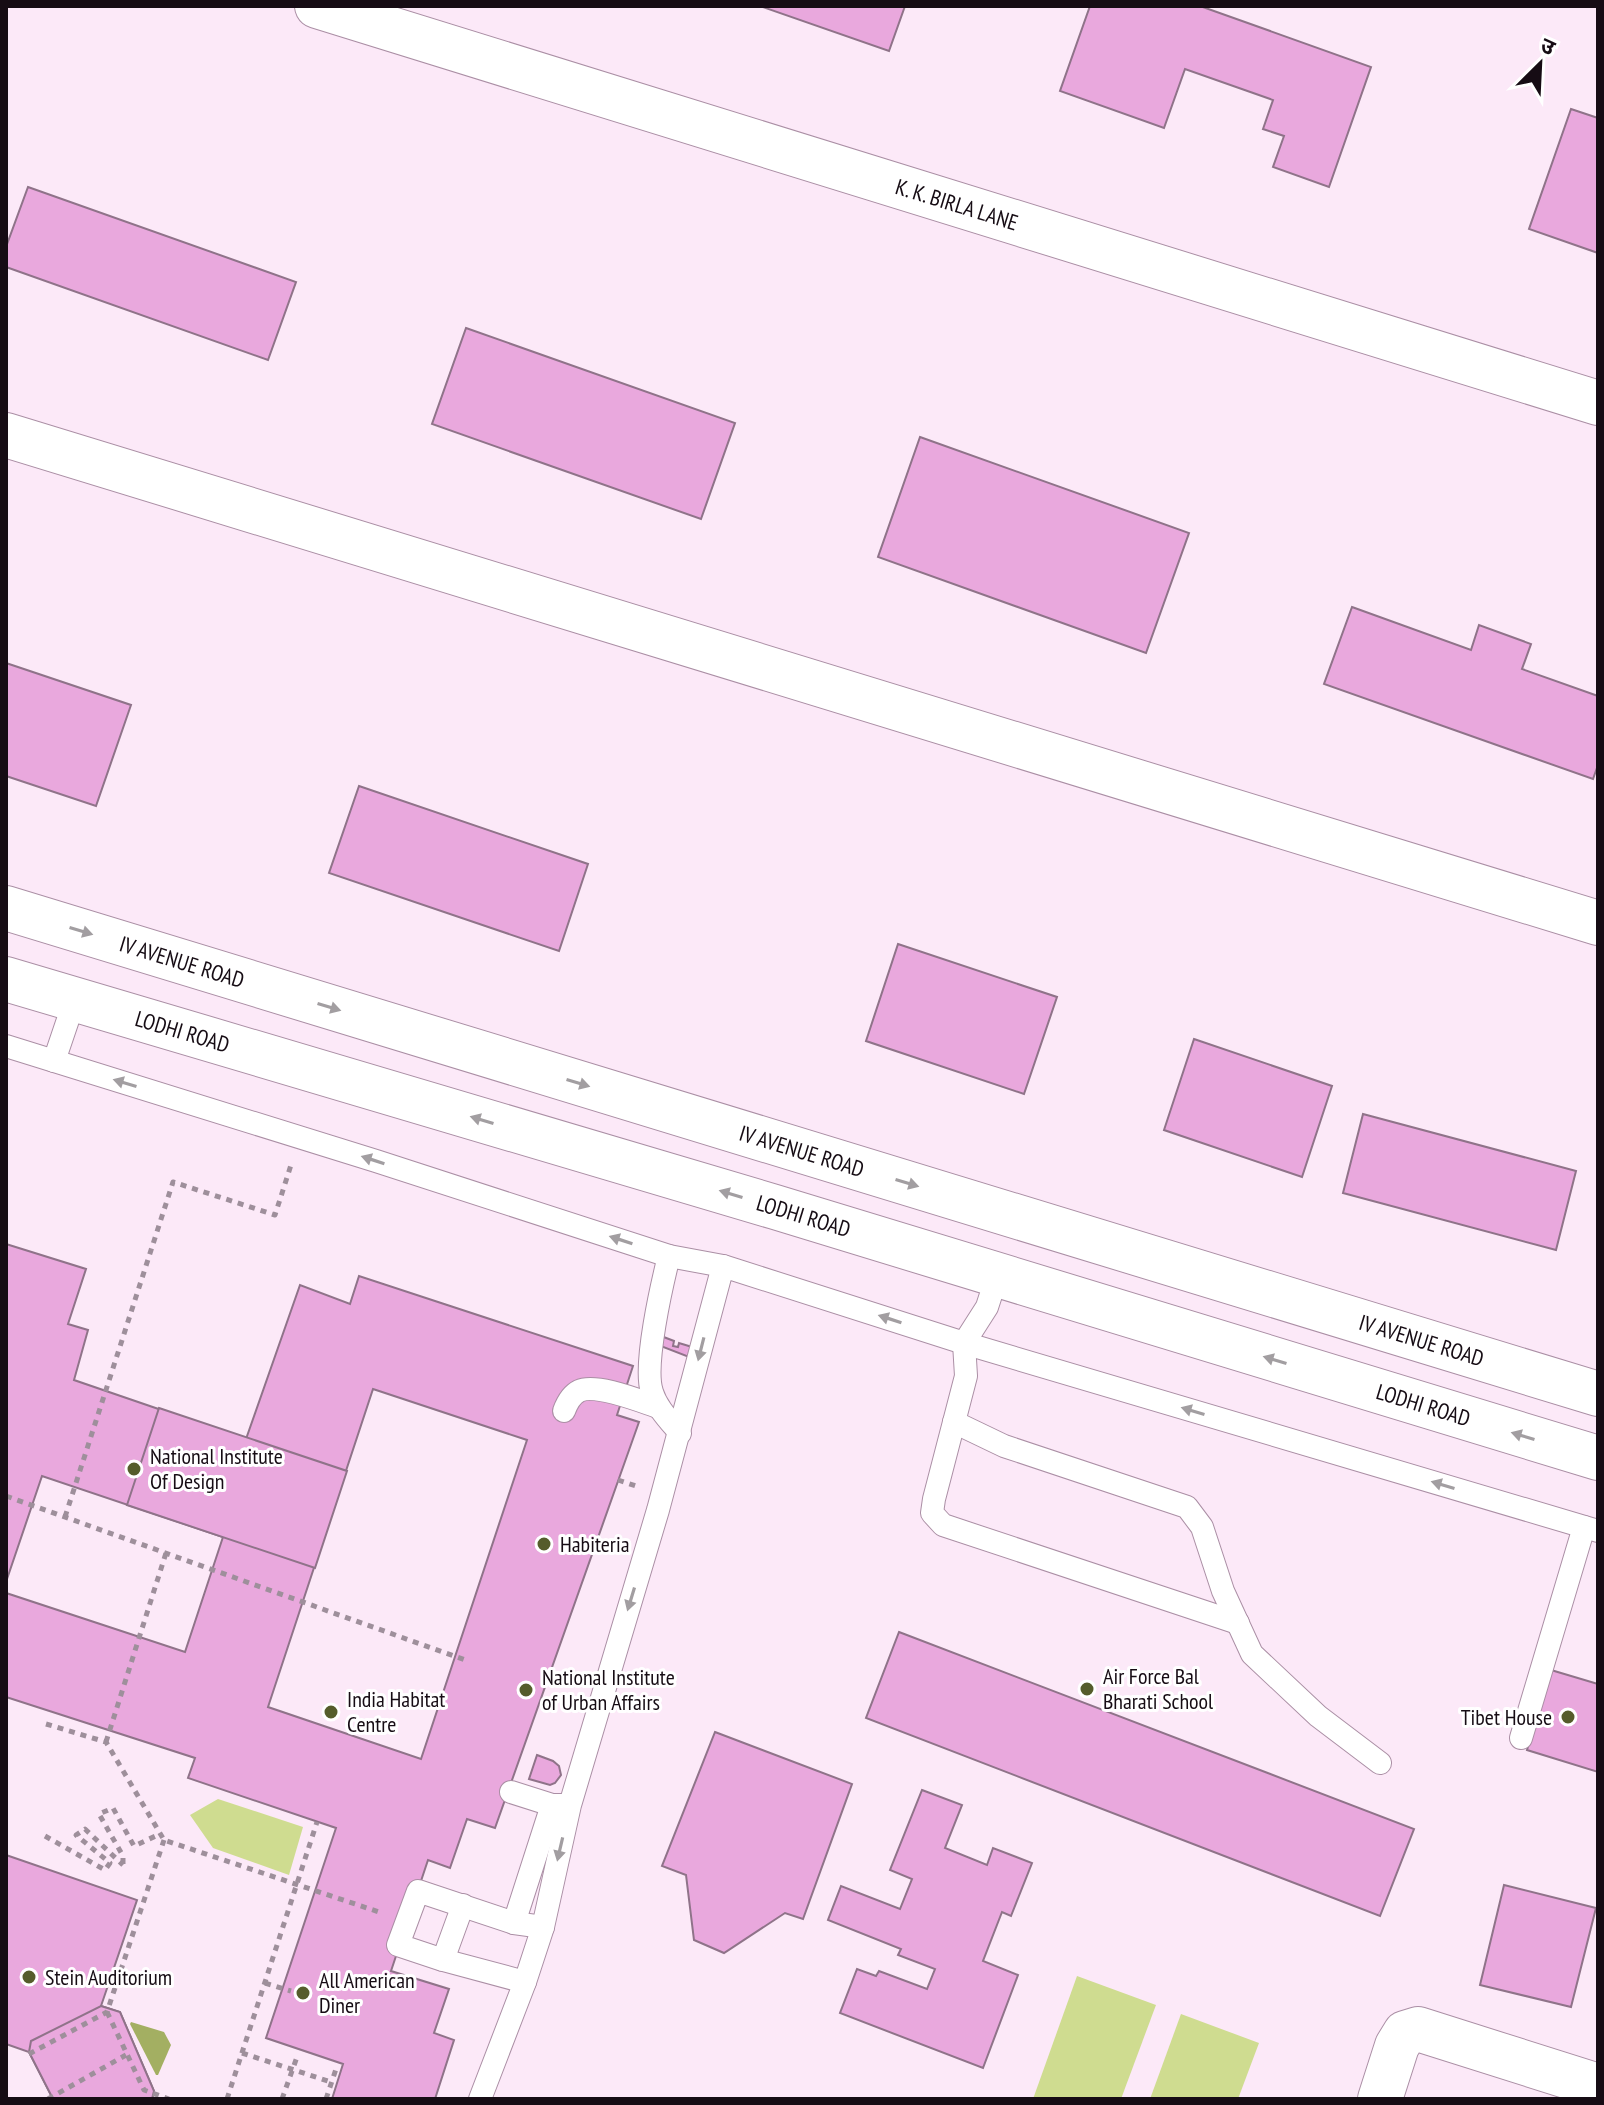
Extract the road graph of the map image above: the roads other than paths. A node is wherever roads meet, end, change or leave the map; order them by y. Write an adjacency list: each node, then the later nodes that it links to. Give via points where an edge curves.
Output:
1 (317, 6): 2 (main road, K. K. BIRLA LANE)
2 (1598, 403)
3 (6, 435): 5 (main road)
4 (6, 908): 14 (main road, IV AVENUE ROAD, one-way to 14)
5 (1598, 923)
6 (6, 979): 7 (main road, LODHI ROAD)
7 (75, 999): 9 (lane); 12 (main road, LODHI ROAD, one-way to 7)
8 (6, 1046): 9 (lane)
9 (54, 1061): 10 (lane, one-way to 9)
10 (669, 1256): 11 (lane); 15 (lane, via 649,1377)
11 (723, 1266): 13 (lane, one-way to 11); 18 (lane, one-way to 18)
12 (997, 1276): 13 (lane, via 987,1307); 19 (main road, LODHI ROAD, one-way to 12)
13 (964, 1343): 17 (lane, via 966,1376); 20 (lane, one-way to 13)
14 (1598, 1394)
15 (658, 1407): 16 (lane, via 589,1389 578,1391); 18 (lane)
16 (564, 1411)
17 (954, 1422): 21 (lane, via 1004,1446 1187,1507 1202,1527); 21 (lane, via 932,1513 943,1525)
18 (680, 1433): 25 (lane, one-way to 25)
19 (1598, 1458)
20 (1591, 1529): 22 (lane)
21 (1238, 1623): 23 (lane, via 1252,1654 1318,1716)
22 (1521, 1738)
23 (1380, 1763)
24 (511, 1792): 25 (lane)
25 (561, 1805): 27 (lane); 28 (lane, one-way to 28)
26 (463, 1905): 27 (lane); 29 (lane); 29 (lane, via 418,1891 398,1945)
27 (514, 1923): 28 (lane)
28 (543, 1927): 30 (lane)
29 (443, 1960): 30 (lane)
30 (525, 1982): 32 (lane)
31 (1598, 2086): 33 (main road, via 1418,2029 1405,2033 1397,2046)
32 (480, 2099)
33 (1380, 2099)

